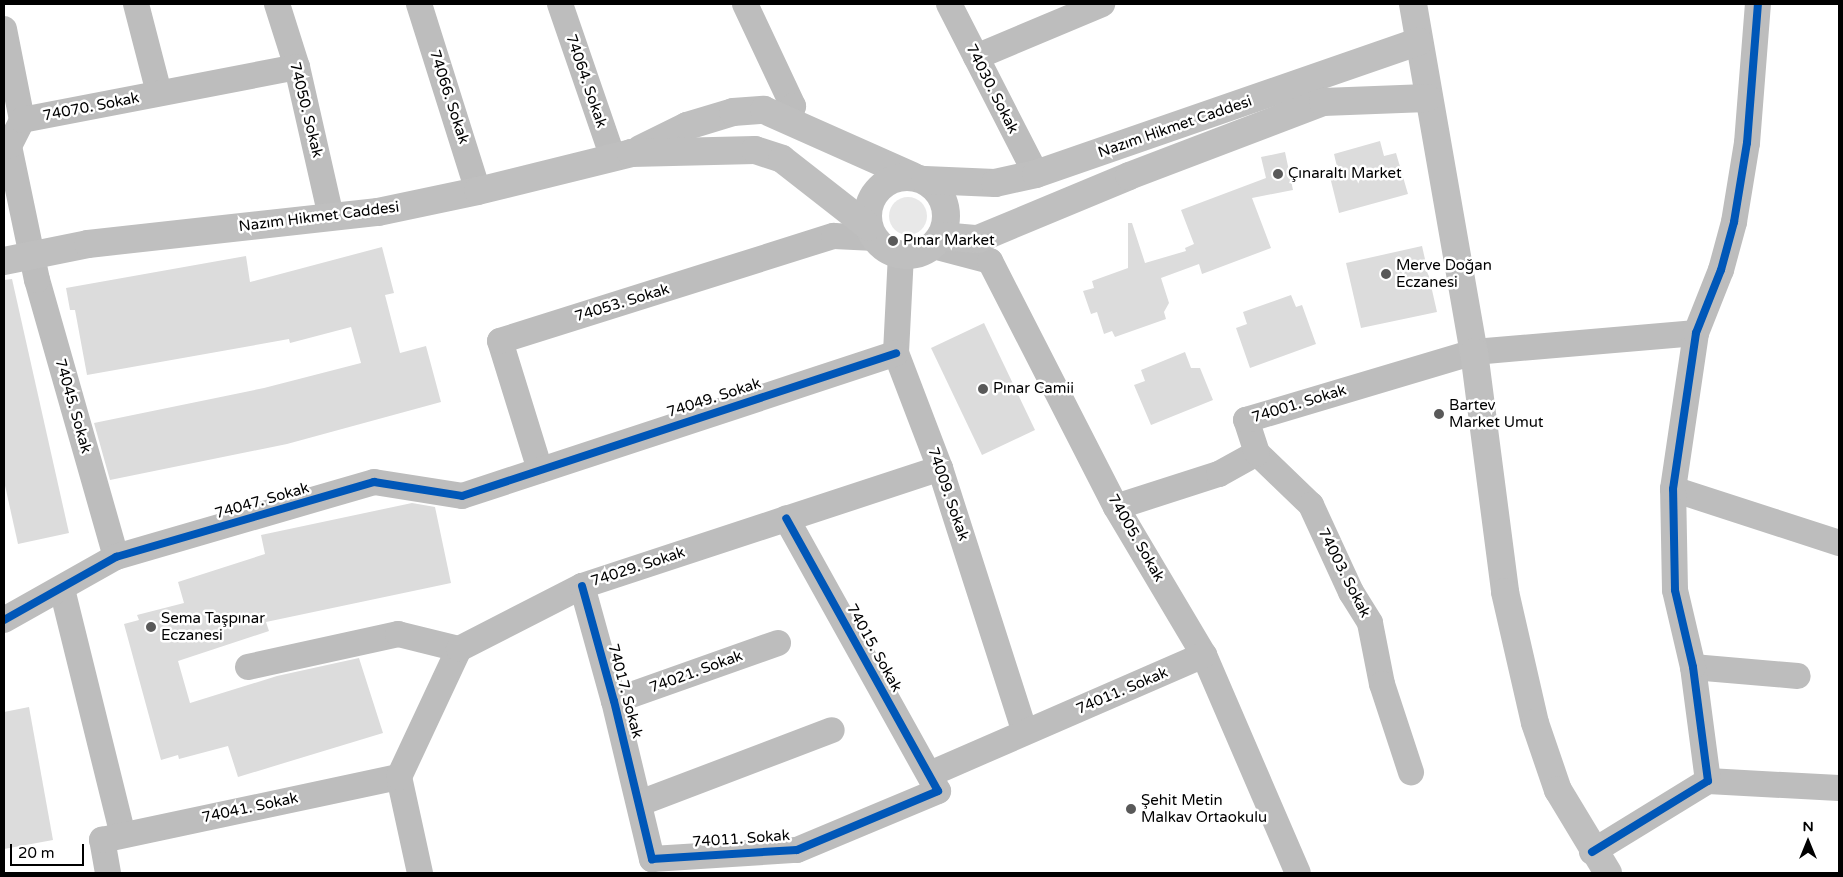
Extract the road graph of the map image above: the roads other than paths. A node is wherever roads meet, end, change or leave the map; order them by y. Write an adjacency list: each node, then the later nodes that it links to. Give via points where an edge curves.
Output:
1 (136, 4): 14 (street)
2 (277, 4): 13 (street, 74050. Sokak)
3 (419, 4): 21 (street, 74066. Sokak)
4 (560, 4): 18 (street, 74064. Sokak)
5 (745, 4): 17 (street, via 793,106)
6 (949, 4): 12 (street, 74030. Sokak)
7 (1102, 4): 12 (street)
8 (1758, 4): 28 (street, via 1747,143 1734,222 1721,270)
9 (1418, 6): 11 (main road)
10 (4, 29): 16 (street)
11 (1419, 41): 15 (main road); 19 (main road, Nazım Hikmet Caddesi)
12 (976, 57): 19 (street, 74030. Sokak)
13 (297, 67): 14 (street, 74070. Sokak); 22 (street, 74050. Sokak)
14 (159, 94): 16 (street, 74070. Sokak)
15 (1427, 98): 24 (main road, Nazım Hikmet Caddesi, via 1323,102 1129,176 978,239); 29 (main road)
16 (22, 120): 25 (street, 74070. Sokak, via 9,146)
17 (788, 121): 18 (main road, Nazım Hikmet Caddesi, via 764,110 733,112 687,126); 20 (main road, Nazım Hikmet Caddesi)
18 (622, 156): 21 (main road, Nazım Hikmet Caddesi); 23 (main road, Nazım Hikmet Caddesi, via 755,150 782,160)
19 (1036, 174): 20 (main road, Nazım Hikmet Caddesi, via 995,183)
20 (918, 178): 23 (main road, via 887,182 877,190 870,201); 24 (main road, via 943,198 946,211)
21 (478, 191): 22 (main road, Nazım Hikmet Caddesi, via 378,212)
22 (331, 217): 25 (main road, Nazım Hikmet Caddesi, via 88,244)
23 (872, 232): 26 (main road, via 884,248); 33 (street, 74053. Sokak, via 834,236 500,341)
24 (937, 241): 26 (main road, via 921,252); 35 (street, 74005. Sokak, via 990,261)
25 (32, 254): 27 (main road, Nazım Hikmet Caddesi); 38 (street, 74045. Sokak)
26 (901, 254): 30 (street, 74009. Sokak)
27 (4, 261)
28 (1696, 333): 29 (street); 34 (street)
29 (1474, 352): 31 (street, 74001. Sokak, via 1246,420); 58 (main road, via 1505,592 1535,723 1558,790)
30 (896, 353): 32 (street, 74009. Sokak); 33 (street, 74049. Sokak)
31 (1257, 453): 35 (street, via 1219,474); 51 (street, 74003. Sokak, via 1311,504 1351,592 1370,623 1382,684)
32 (940, 468): 36 (street, 74029. Sokak); 50 (street, 74009. Sokak)
33 (540, 470): 38 (street, 74047. Sokak, via 462,496 374,482)
34 (1673, 489): 37 (street); 46 (street, via 1675,590)
35 (1116, 507): 44 (street, 74005. Sokak)
36 (786, 518): 39 (street, 74029. Sokak); 54 (street, 74015. Sokak)
37 (1839, 543)
38 (116, 557): 40 (street, 74047. Sokak)
39 (582, 586): 43 (street, 74029. Sokak); 48 (street, 74017. Sokak)
40 (62, 589): 41 (street, 74047. Sokak); 57 (street)
41 (4, 620)
42 (778, 643): 48 (street, 74021. Sokak)
43 (459, 649): 45 (street, via 398,634); 52 (street)
44 (1204, 655): 50 (street, 74011. Sokak); 61 (street, 74005. Sokak)
45 (248, 666)
46 (1693, 667): 47 (street); 53 (street)
47 (1798, 676)
48 (614, 701): 56 (street, 74017. Sokak)
49 (832, 730): 56 (street)
50 (1025, 732): 54 (street, 74011. Sokak)
51 (1411, 772)
52 (399, 777): 57 (street, 74041. Sokak); 60 (street)
53 (1708, 781): 55 (street); 58 (street)
54 (934, 783): 56 (street, 74011. Sokak, via 797,850 652,859)
55 (1839, 788)
56 (640, 803)
57 (112, 838): 59 (street)
58 (1603, 868)
59 (108, 873)
60 (420, 873)
61 (1298, 873)

